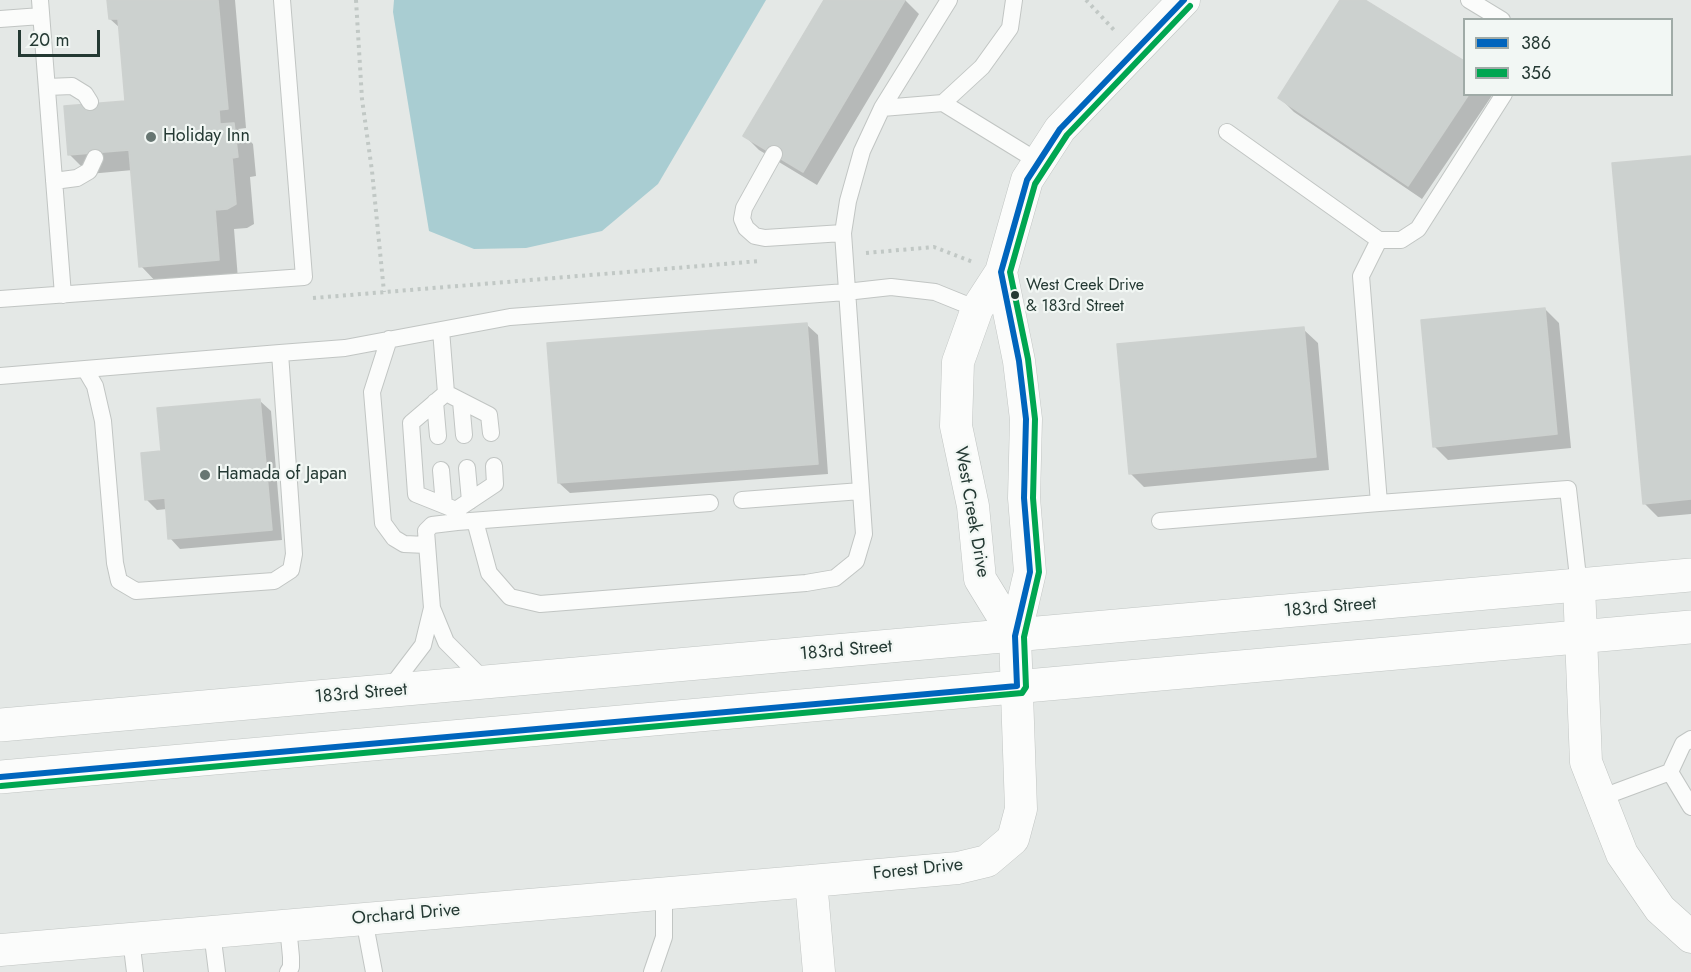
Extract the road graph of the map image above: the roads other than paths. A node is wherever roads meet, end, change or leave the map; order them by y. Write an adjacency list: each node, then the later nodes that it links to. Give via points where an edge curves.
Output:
1 (282, 0): 23 (lane, via 304,277)
2 (949, 0): 13 (lane)
3 (1014, 0): 12 (lane, via 1010,28 982,67)
4 (1184, 0): 17 (street, West Creek Drive, via 1060,129)
5 (1469, 0): 7 (lane)
6 (40, 8): 8 (lane); 9 (lane)
7 (1499, 18)
8 (0, 19)
9 (47, 87): 11 (lane, via 72,86); 18 (lane)
10 (1503, 96): 20 (lane, via 1418,229 1401,240)
11 (90, 102)
12 (943, 103): 13 (lane); 17 (lane)
13 (882, 108): 19 (lane, via 862,151)
14 (1227, 132): 20 (lane)
15 (774, 154): 19 (lane, via 744,208 742,219 746,228 765,238)
16 (94, 158): 18 (lane, via 89,171 77,178)
17 (1039, 162): 21 (street, West Creek Drive)
18 (54, 181): 23 (lane)
19 (843, 233): 22 (lane)
20 (1379, 240): 41 (lane, via 1360,276)
21 (990, 268): 25 (street, West Creek Drive); 51 (street, West Creek Drive, via 1019,361 1026,419 1024,498 1030,572)
22 (846, 292): 25 (lane, via 891,287 935,292); 26 (lane, via 510,317); 39 (lane)
23 (63, 295): 24 (lane)
24 (0, 299)
25 (977, 309): 51 (street, West Creek Drive, via 958,362 956,426 973,506 980,579)
26 (441, 330): 27 (lane); 31 (lane)
27 (390, 339): 28 (lane, via 345,348); 46 (lane, via 372,392 383,524 404,544)
28 (280, 353): 29 (lane); 29 (lane, via 294,554 291,570 274,581 136,591 119,582 103,421 95,386)
29 (85, 369): 30 (lane)
30 (0, 376)
31 (440, 397): 32 (lane); 35 (lane); 43 (lane, via 411,423 416,494)
32 (461, 401): 33 (lane, via 489,415); 34 (lane)
33 (491, 433)
34 (464, 435)
35 (438, 436)
36 (494, 466): 43 (lane, via 495,484)
37 (467, 468): 43 (lane)
38 (441, 470): 43 (lane)
39 (861, 491): 40 (lane); 44 (lane, via 864,534 856,561 835,578 552,603 510,597 489,573)
40 (742, 500)
41 (1379, 502): 45 (lane); 48 (lane, via 1568,489)
42 (710, 503): 44 (lane)
43 (457, 509): 44 (lane); 46 (lane, via 426,531)
44 (475, 521)
45 (1160, 521)
46 (427, 545): 49 (lane)
47 (1691, 575): 48 (street, 183rd Street)
48 (1579, 586): 51 (street, 183rd Street); 52 (street)
49 (432, 608): 53 (lane, via 446,642); 55 (lane, via 423,645)
50 (1691, 627): 52 (street)
51 (1016, 636): 53 (street, 183rd Street); 54 (street, Forest Drive)
52 (1581, 637): 54 (street); 60 (street, via 1586,762)
53 (488, 683): 55 (street, 183rd Street)
54 (1017, 686): 59 (street); 62 (street, Forest Drive, via 1021,809 1013,839 987,861 958,868)
55 (388, 692): 56 (street, 183rd Street)
56 (0, 725)
57 (1691, 739): 58 (lane, via 1683,744)
58 (1670, 772): 60 (lane); 61 (lane)
59 (0, 777)
60 (1600, 798): 67 (street, via 1622,854 1660,909)
61 (1691, 807)
62 (811, 881): 63 (street, Orchard Drive); 75 (street)
63 (664, 893): 64 (street, Orchard Drive); 74 (lane, via 664,937)
64 (364, 919): 65 (street, Orchard Drive); 73 (lane)
65 (288, 926): 66 (street, Orchard Drive); 72 (lane)
66 (212, 932): 68 (street, Orchard Drive); 71 (lane)
67 (1691, 937)
68 (130, 939): 69 (street, Orchard Drive); 70 (lane)
69 (0, 950)
70 (135, 972)
71 (217, 972)
72 (288, 972)
73 (374, 972)
74 (652, 972)
75 (819, 972)

